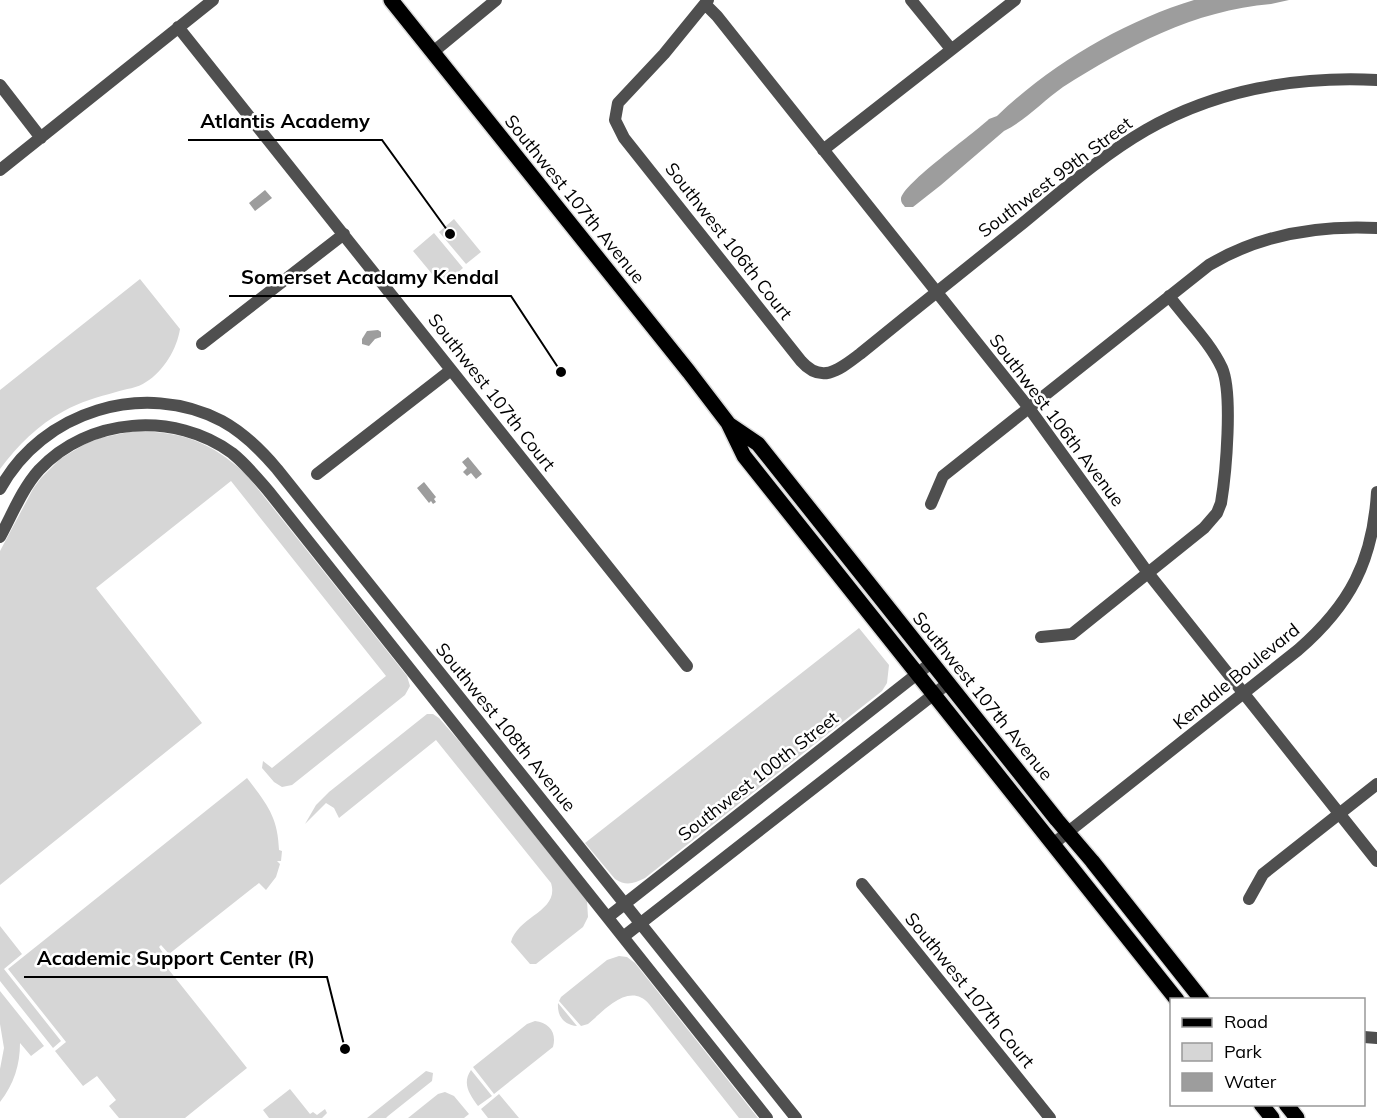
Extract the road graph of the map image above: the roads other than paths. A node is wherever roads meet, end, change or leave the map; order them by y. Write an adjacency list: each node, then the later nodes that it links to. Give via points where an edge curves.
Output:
1 (213, 0): 7 (street)
2 (392, 0): 9 (main road, Southwest 107th Avenue)
3 (496, 0): 9 (street)
4 (911, 0): 8 (street)
5 (1015, 0): 8 (street)
6 (706, 2): 13 (street, Southwest 106th Avenue); 21 (street, Southwest 106th Court, via 620,100 615,120 624,138 801,361)
7 (178, 27): 12 (street); 16 (street, Southwest 107th Court)
8 (951, 49): 13 (street)
9 (433, 52): 23 (main road, Southwest 107th Avenue)
10 (1377, 80): 17 (street, Southwest 99th Street, via 1322,79 1267,86 1215,99 1166,119 1114,151)
11 (0, 86): 12 (street)
12 (41, 138): 14 (street)
13 (823, 150): 17 (street, Southwest 106th Avenue)
14 (0, 170)
15 (1377, 228): 18 (street, via 1322,228 1258,242 1215,262)
16 (344, 234): 19 (street); 20 (street, Southwest 107th Court)
17 (937, 292): 21 (street, Southwest 99th Street, via 840,369); 22 (street, Southwest 106th Avenue)
18 (1169, 296): 22 (street); 29 (street, via 1219,362 1226,384 1223,490 1217,513 1204,528)
19 (202, 344)
20 (451, 370): 24 (street); 32 (street, Southwest 107th Court)
21 (825, 374)
22 (1029, 408): 27 (street, via 943,476); 29 (street, Southwest 106th Avenue)
23 (728, 423): 31 (main road, Southwest 107th Avenue, via 758,444); 33 (main road, Southwest 107th Avenue, via 744,456)
24 (317, 474)
25 (0, 489): 46 (street, Southwest 108th Avenue, via 23,456 42,438 66,423 104,408 157,402 221,420 262,452)
26 (1377, 492): 35 (street, Kendale Boulevard, via 1366,555 1341,607 1312,637)
27 (932, 504)
28 (0, 537): 47 (street, via 39,470 56,455 102,431 125,426 184,430 230,452 250,470)
29 (1148, 573): 30 (street, via 1072,634); 35 (street, Southwest 106th Avenue)
30 (1041, 637)
31 (931, 663): 33 (street, Southwest 100th Street); 34 (main road, Southwest 107th Avenue)
32 (687, 666)
33 (918, 673): 36 (main road, Southwest 107th Avenue); 46 (street, Southwest 100th Street)
34 (947, 684): 36 (street); 37 (main road, Southwest 107th Avenue)
35 (1244, 693): 40 (street, Southwest 106th Avenue); 41 (street, Kendale Boulevard)
36 (934, 694): 39 (main road, Southwest 107th Avenue); 48 (street)
37 (1023, 778): 39 (main road); 41 (main road, Southwest 107th Avenue)
38 (1377, 784): 40 (street)
39 (1010, 789): 42 (main road, Southwest 107th Avenue)
40 (1340, 814): 43 (street, Southwest 106th Avenue); 45 (street, via 1263,874)
41 (1068, 833): 42 (street, Kendale Boulevard); 51 (main road, Southwest 107th Avenue)
42 (1053, 844): 50 (main road, Southwest 107th Avenue)
43 (1377, 861)
44 (862, 884): 56 (street, Southwest 107th Court)
45 (1249, 899)
46 (625, 903): 47 (street, Southwest 100th Street); 48 (street, Southwest 108th Avenue)
47 (608, 917): 49 (street)
48 (641, 923): 49 (street); 55 (street, Southwest 108th Avenue)
49 (623, 937): 54 (street)
50 (1176, 998)
51 (1201, 998)
52 (1263, 1106): 57 (main road)
53 (1288, 1106): 58 (main road)
54 (766, 1118)
55 (796, 1118)
56 (1050, 1118)
57 (1272, 1118)
58 (1297, 1118)

